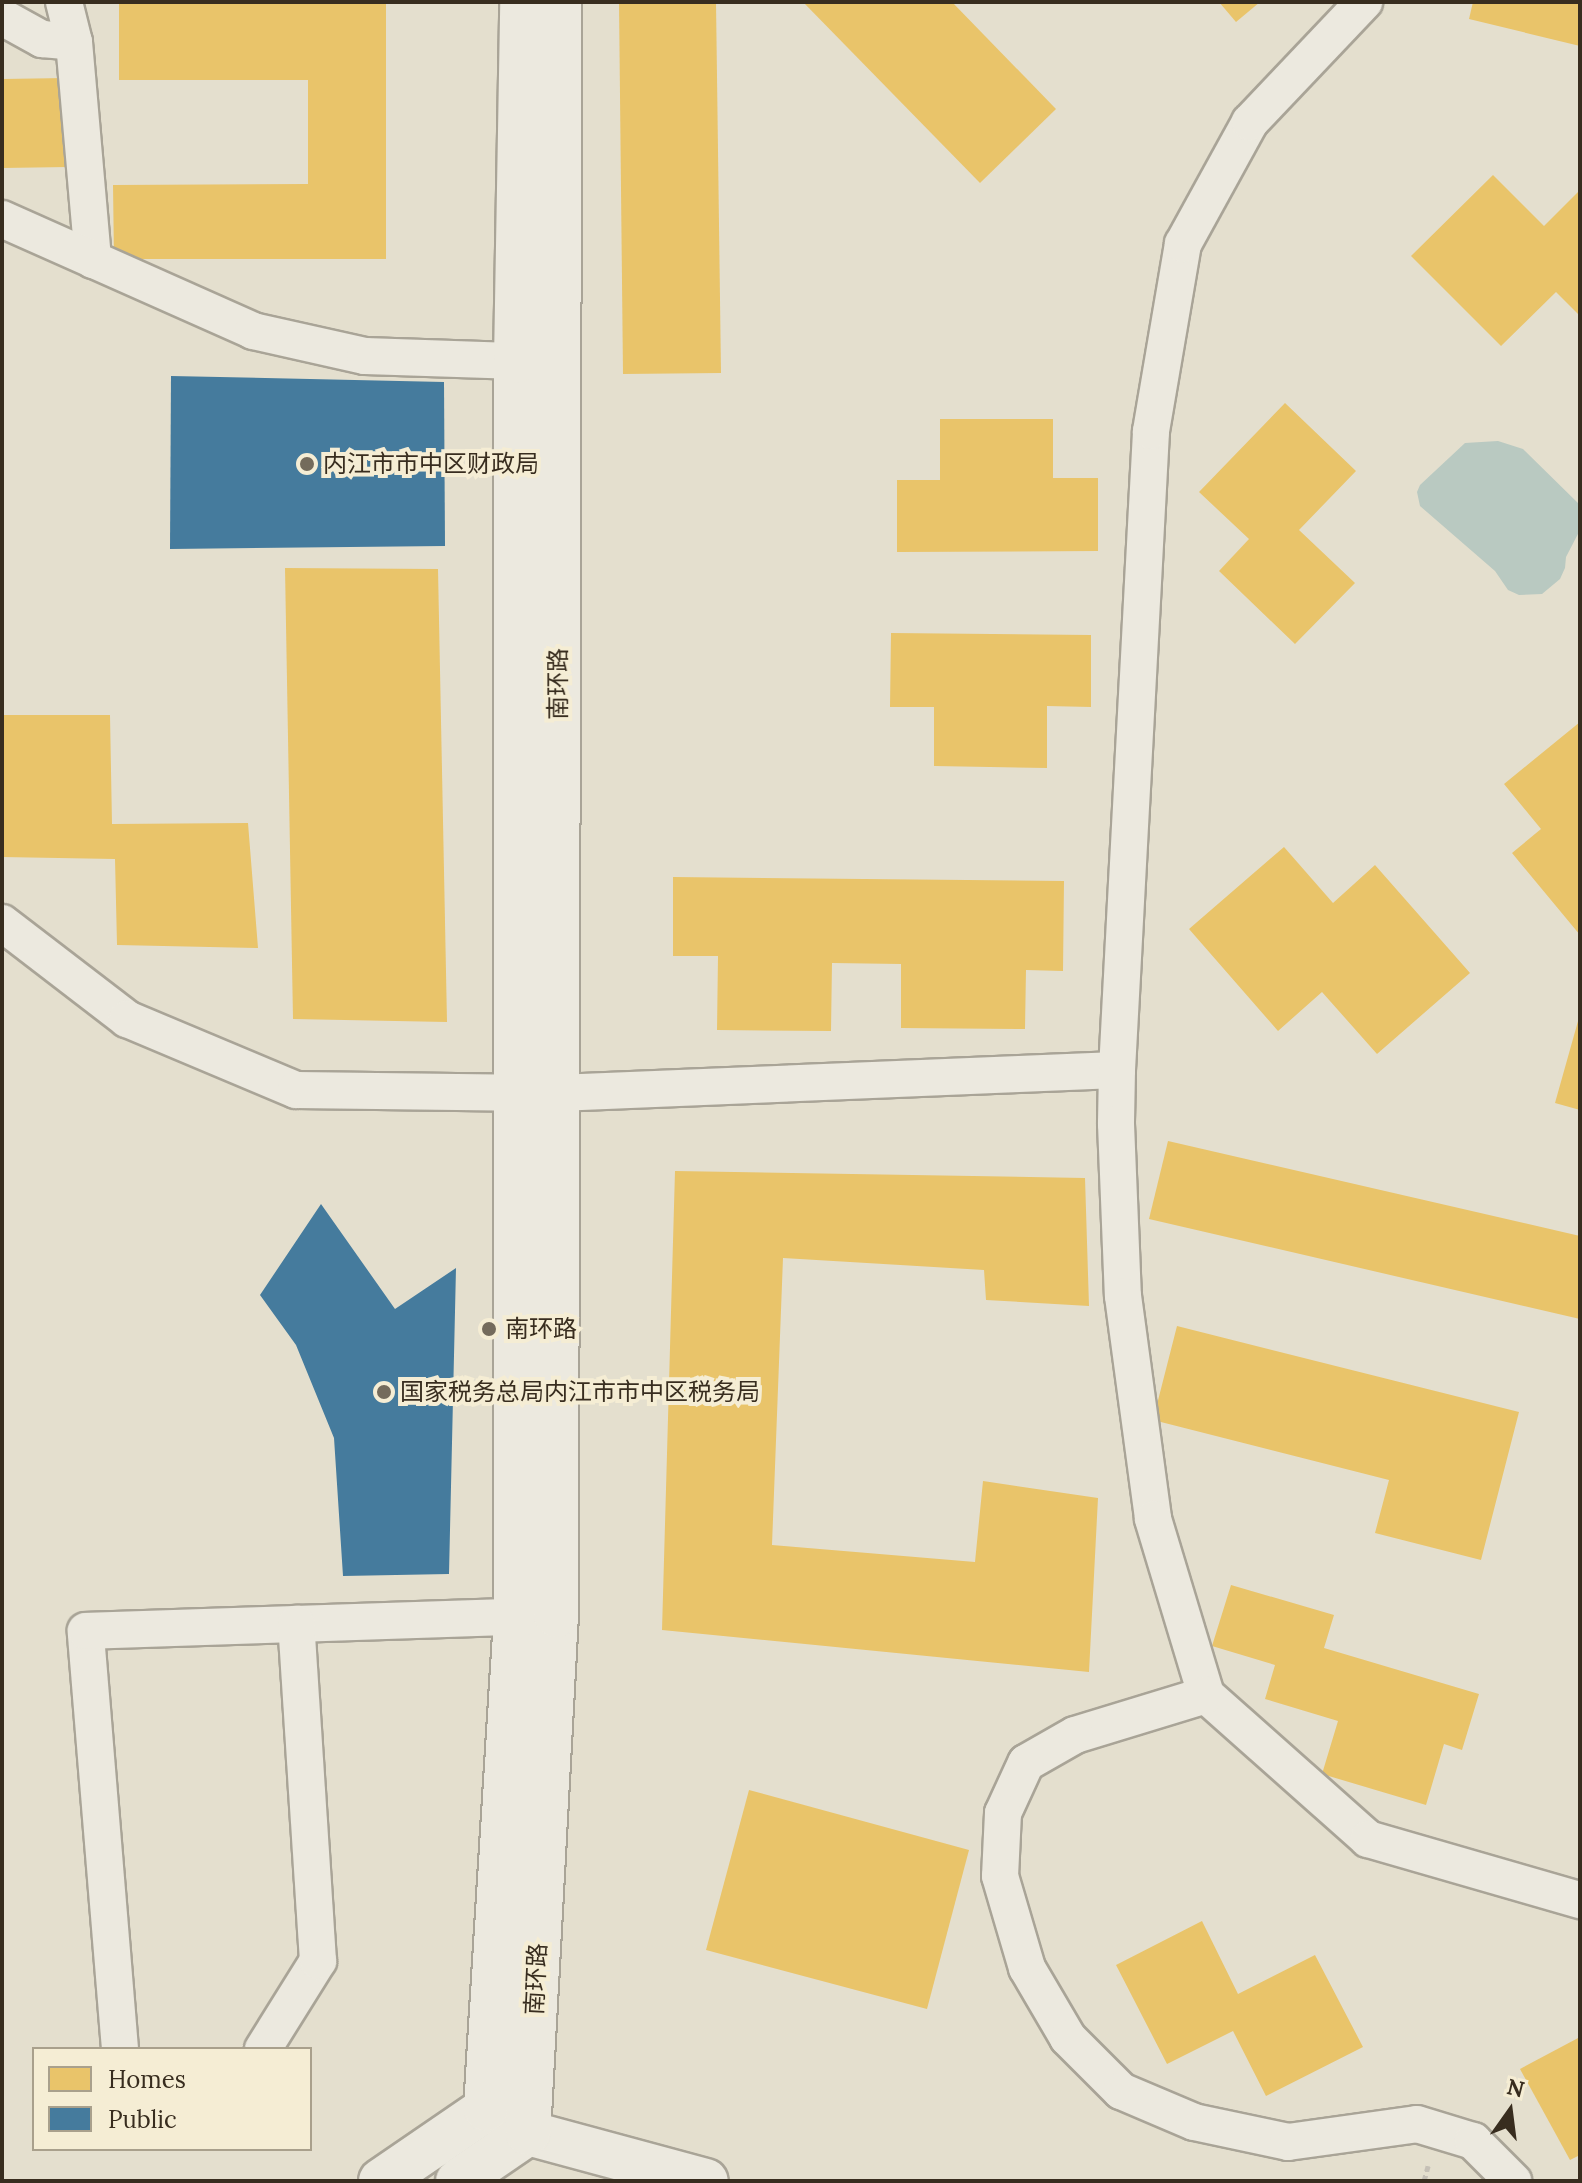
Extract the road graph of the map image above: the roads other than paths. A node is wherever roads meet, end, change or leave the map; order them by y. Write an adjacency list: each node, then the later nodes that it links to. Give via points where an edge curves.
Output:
1 (64, 2): 6 (street)
2 (522, 2): 9 (main road, 南环路)
3 (559, 2): 9 (main road, 南环路)
4 (1364, 2): 11 (street, via 1250,122 1183,244 1151,431)
5 (2, 17): 6 (street, via 42,39)
6 (74, 42): 8 (street)
7 (2, 219): 8 (street)
8 (93, 260): 9 (street, via 253,331 365,356)
9 (537, 362): 12 (main road, 南环路); 13 (main road, 南环路)
10 (2, 923): 12 (street, via 127,1019 296,1090)
11 (1117, 1070): 13 (street); 16 (street, via 1123,1296 1153,1519)
12 (514, 1092): 13 (street); 14 (main road, 南环路)
13 (557, 1093): 14 (main road, 南环路)
14 (536, 1616): 15 (street); 20 (main road, 南环路); 21 (main road, 南环路)
15 (296, 1624): 18 (street, via 86,1631); 19 (street, via 318,1961)
16 (1206, 1695): 17 (street, via 1368,1839); 25 (street, via 1075,1735 1026,1763 1003,1813 1000,1876 1027,1968 1068,2038 1121,2091 1194,2122 1288,2142 1417,2124 1473,2141)
17 (1580, 1900)
18 (120, 2047)
19 (264, 2047)
20 (486, 2109): 21 (main road); 22 (main road)
21 (528, 2133): 23 (main road); 24 (main road)
22 (381, 2181)
23 (458, 2181)
24 (706, 2181)
25 (1513, 2181)

